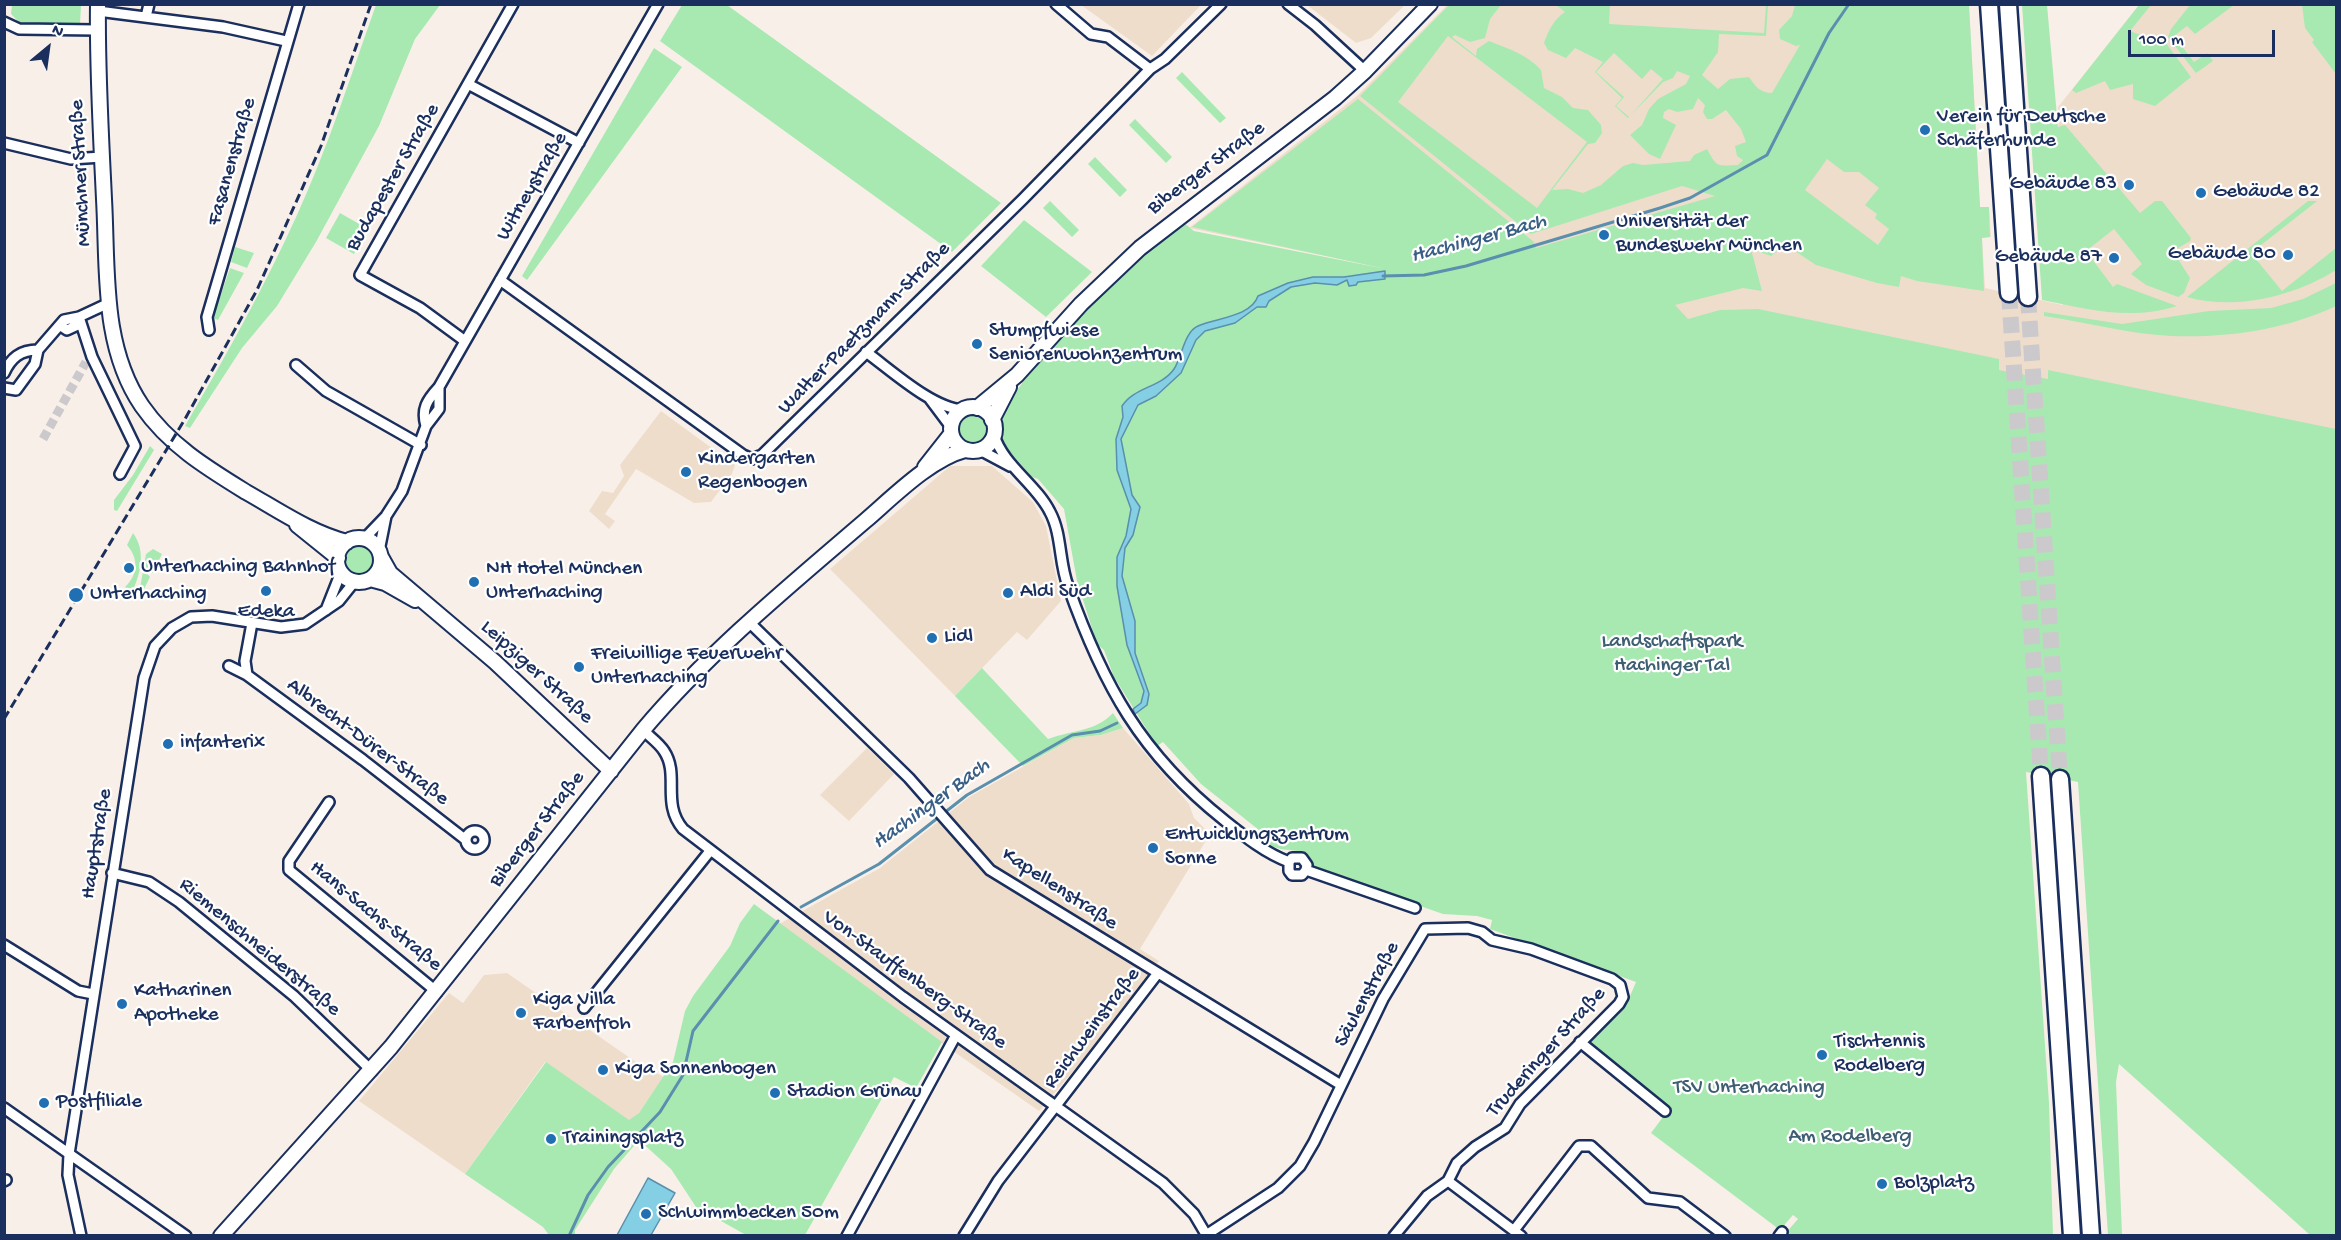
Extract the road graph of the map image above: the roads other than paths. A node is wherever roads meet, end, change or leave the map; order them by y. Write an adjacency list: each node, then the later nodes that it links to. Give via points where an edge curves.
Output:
1 (149, 4): 12 (street)
2 (299, 4): 15 (street, Fasanenstraße)
3 (513, 4): 18 (street, Budapester Straße)
4 (658, 4): 20 (street, Witneystraße)
5 (1056, 4): 16 (street, via 1091,34 1108,37)
6 (1221, 4): 16 (street, Walter-Paetzmann-Straße)
7 (1288, 4): 17 (street)
8 (1431, 4): 17 (main road, Biberger Straße)
9 (1989, 4): 23 (highway)
10 (2008, 4): 24 (highway)
11 (98, 8): 12 (street); 14 (main road, Münchner Straße)
12 (146, 16): 15 (street)
13 (4, 22): 14 (street, via 20,29)
14 (98, 30): 21 (main road, Münchner Straße)
15 (286, 41): 27 (street, Fasanenstraße, via 207,317)
16 (1150, 69): 30 (street, Walter-Paetzmann-Straße, via 1023,200)
17 (1365, 71): 33 (main road, Biberger Straße, via 1140,248 1081,304)
18 (468, 84): 20 (street); 28 (street, Budapester Straße, via 360,275 420,308)
19 (4, 142): 21 (street, via 71,159)
20 (579, 143): 22 (street, Witneystraße)
21 (102, 157): 25 (main road, Münchner Straße)
22 (500, 280): 28 (street, Witneystraße); 30 (street, Walter-Paetzmann-Straße, via 752,459 767,451)
23 (2009, 292)
24 (2028, 297)
25 (109, 303): 26 (street); 50 (main road, Münchner Straße, via 115,346 123,369 154,423 193,459)
26 (79, 321): 29 (street, via 69,317); 47 (street, via 89,360 135,446)
27 (209, 330)
28 (465, 341): 34 (street, Witneystraße)
29 (38, 350): 32 (street, via 16,355); 35 (street, via 24,382 16,390)
30 (866, 352): 36 (street)
31 (296, 364): 43 (street, via 326,391)
32 (4, 373)
33 (1017, 375): 37 (main road, Biberger Straße); 39 (main road, Biberger Straße)
34 (439, 387): 40 (street, Witneystraße, via 439,408); 40 (street, Witneystraße, via 424,408)
35 (4, 388)
36 (927, 395): 38 (street, via 954,410); 41 (street)
37 (977, 408): 38 (main road); 39 (main road)
38 (963, 410): 41 (main road, via 957,414)
39 (992, 420): 42 (main road)
40 (426, 426): 43 (street, Witneystraße)
41 (951, 431): 44 (main road); 48 (main road, Biberger Straße, via 947,442)
42 (994, 435): 45 (main road); 46 (street)
43 (421, 445): 49 (street, Witneystraße, via 402,491)
44 (965, 450): 45 (main road); 48 (main road, Biberger Straße)
45 (980, 450): 46 (street)
46 (1018, 471): 72 (street, via 1051,513 1066,583 1088,640 1131,723 1187,789 1274,856 1289,862 1302,858 1306,870)
47 (120, 474)
48 (915, 479): 60 (main road, Biberger Straße)
49 (386, 516): 51 (street, Witneystraße); 53 (street, Witneystraße)
50 (292, 519): 52 (main road, Münchner Straße); 54 (main road, Münchner Straße)
51 (364, 539): 52 (main road); 53 (main road)
52 (347, 542): 54 (main road)
53 (380, 554): 56 (main road, via 379,570); 58 (main road, Leipziger Straße, via 390,573)
54 (338, 558): 55 (main road)
55 (341, 572): 57 (main road); 59 (street)
56 (370, 579): 57 (main road); 58 (main road, Leipziger Straße)
57 (355, 581): 59 (street, Hauptstraße)
58 (430, 607): 65 (main road, Leipziger Straße)
59 (326, 610): 61 (street, Hauptstraße, via 312,621 294,626)
60 (748, 621): 64 (main road, Biberger Straße); 74 (street, Kapellenstraße, via 901,770 990,870)
61 (252, 623): 62 (street, Albrecht-Dürer-Straße); 71 (street, Hauptstraße, via 212,616 191,618 172,628 155,646 144,678)
62 (245, 661): 63 (street, Albrecht-Dürer-Straße); 63 (street, Albrecht-Dürer-Straße, via 229,666)
63 (247, 675): 69 (street, Albrecht-Dürer-Straße)
64 (643, 730): 65 (main road, Biberger Straße); 70 (street, Von-Stauffenberg-Straße, via 667,758 675,820)
65 (611, 771): 75 (main road, Biberger Straße)
66 (2041, 776): 97 (highway)
67 (2060, 779): 98 (highway)
68 (329, 802): 75 (street, Hans-Sachs-Straße, via 289,861 289,870)
69 (466, 840)
70 (710, 851): 78 (street); 79 (street, Von-Stauffenberg-Straße)
71 (112, 873): 77 (street, Hauptstraße); 81 (street, Riemenschneiderstraße, via 149,882 166,892 259,966)
72 (1415, 908)
73 (4, 945): 77 (street, via 78,991)
74 (1158, 973): 82 (street, Kapellenstraße); 83 (street, Reichweinstraße)
75 (437, 992): 81 (main road, Biberger Straße)
76 (1623, 992): 80 (street, Truderinger Straße, via 1620,1004); 82 (street, Säulenstraße, via 1612,979 1492,940 1482,932 1431,927 1420,935 1400,969)
77 (93, 994): 86 (street, Hauptstraße)
78 (584, 1008)
79 (956, 1035): 83 (street, Von-Stauffenberg-Straße); 93 (street)
80 (1580, 1041): 85 (street); 87 (street, Truderinger Straße, via 1515,1110 1505,1128 1475,1147 1458,1163)
81 (372, 1071): 92 (main road, Biberger Straße)
82 (1341, 1085): 89 (street, Säulenstraße, via 1314,1142 1289,1179)
83 (1056, 1106): 89 (street, Von-Stauffenberg-Straße, via 1163,1183 1186,1205); 94 (street, Reichweinstraße, via 998,1181)
84 (4, 1108): 86 (street)
85 (1665, 1111)
86 (69, 1154): 90 (street, Hauptstraße, via 68,1175); 91 (street)
87 (1448, 1181): 88 (street); 95 (street, Truderinger Straße, via 1427,1196)
88 (1518, 1232): 96 (street, via 1580,1146 1585,1145 1591,1146 1648,1198 1680,1202)
89 (1207, 1235)
90 (81, 1236)
91 (186, 1236)
92 (221, 1236)
93 (847, 1236)
94 (964, 1236)
95 (1394, 1236)
96 (1725, 1236)
97 (2072, 1236)
98 (2091, 1236)

